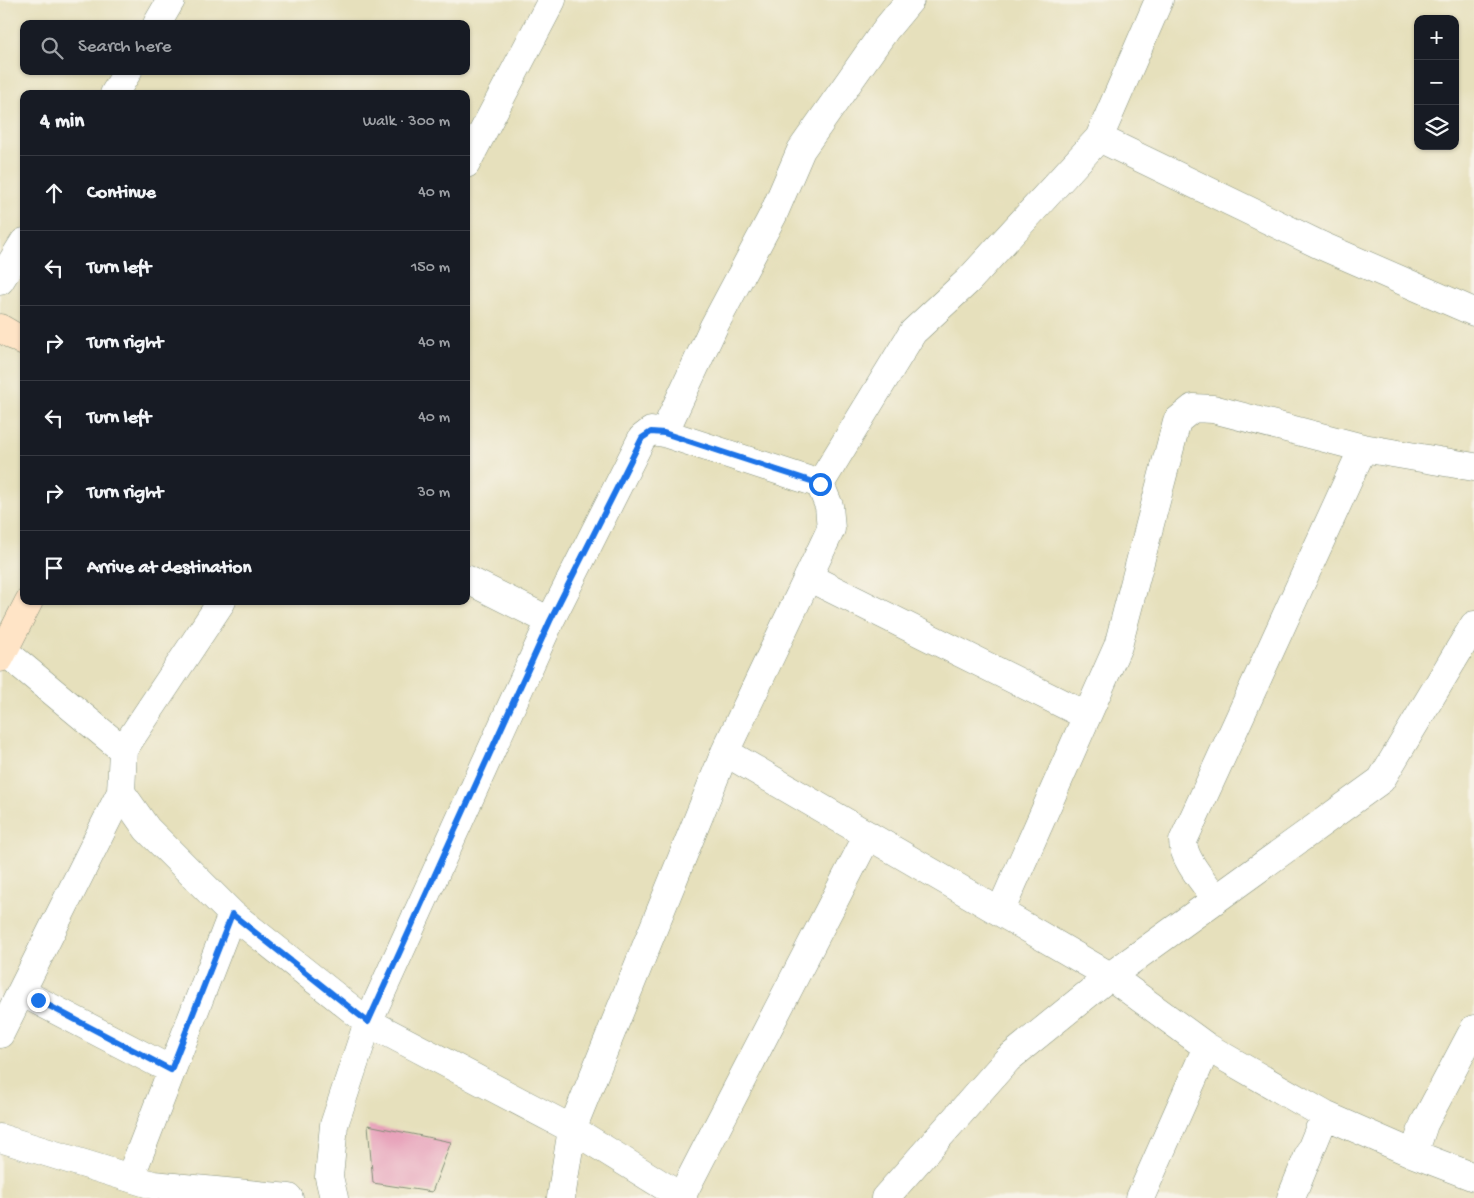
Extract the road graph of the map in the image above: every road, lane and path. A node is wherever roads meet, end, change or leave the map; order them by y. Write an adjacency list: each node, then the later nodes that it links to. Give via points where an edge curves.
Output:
1 (171, 0): 5 (street)
2 (552, 0): 9 (street)
3 (910, 0): 15 (street, via 801,150 773,215 714,326)
4 (1159, 0): 8 (street)
5 (159, 20)
6 (126, 75): 7 (street)
7 (116, 90)
8 (1099, 138): 12 (street, via 1320,245); 18 (street, via 968,281 913,332)
9 (470, 156)
10 (20, 248): 11 (street)
11 (0, 281)
12 (1474, 312)
13 (0, 328): 14 (street)
14 (20, 340)
15 (664, 433): 18 (street); 23 (street, via 651,432 642,438)
16 (1363, 448): 17 (street); 26 (street, via 1213,409 1192,408 1177,421 1118,646); 31 (street, via 1183,841 1186,857)
17 (1474, 467)
18 (820, 484): 19 (street, via 829,506 831,529)
19 (808, 577): 26 (street); 28 (street)
20 (470, 581): 23 (street)
21 (28, 605): 25 (street)
22 (219, 605): 27 (street)
23 (550, 621): 36 (street)
24 (1474, 625): 31 (street, via 1381,780)
25 (2, 654): 27 (street)
26 (1087, 716): 32 (street)
27 (123, 750): 29 (street)
28 (725, 752): 30 (street); 42 (street)
29 (121, 792): 33 (street, via 147,829); 35 (street)
30 (868, 835): 32 (street); 47 (street)
31 (1216, 899): 34 (street)
32 (1000, 912): 34 (street)
33 (232, 914): 36 (street); 40 (street)
34 (1110, 976): 39 (street); 51 (street, via 1008,1059)
35 (21, 992): 38 (street); 40 (street)
36 (368, 1022): 42 (street); 49 (street, via 334,1125 329,1177)
37 (1474, 1029): 44 (street, via 1424,1124)
38 (0, 1034)
39 (1207, 1047): 41 (street); 52 (street)
40 (171, 1070): 46 (street)
41 (1325, 1115): 44 (street); 53 (street)
42 (572, 1129): 47 (street); 50 (street)
43 (0, 1138): 46 (street)
44 (1414, 1154): 45 (street)
45 (1474, 1177)
46 (143, 1187): 48 (street)
47 (682, 1197)
48 (289, 1198)
49 (334, 1198)
50 (561, 1198)
51 (885, 1198)
52 (1140, 1198)
53 (1291, 1198)

